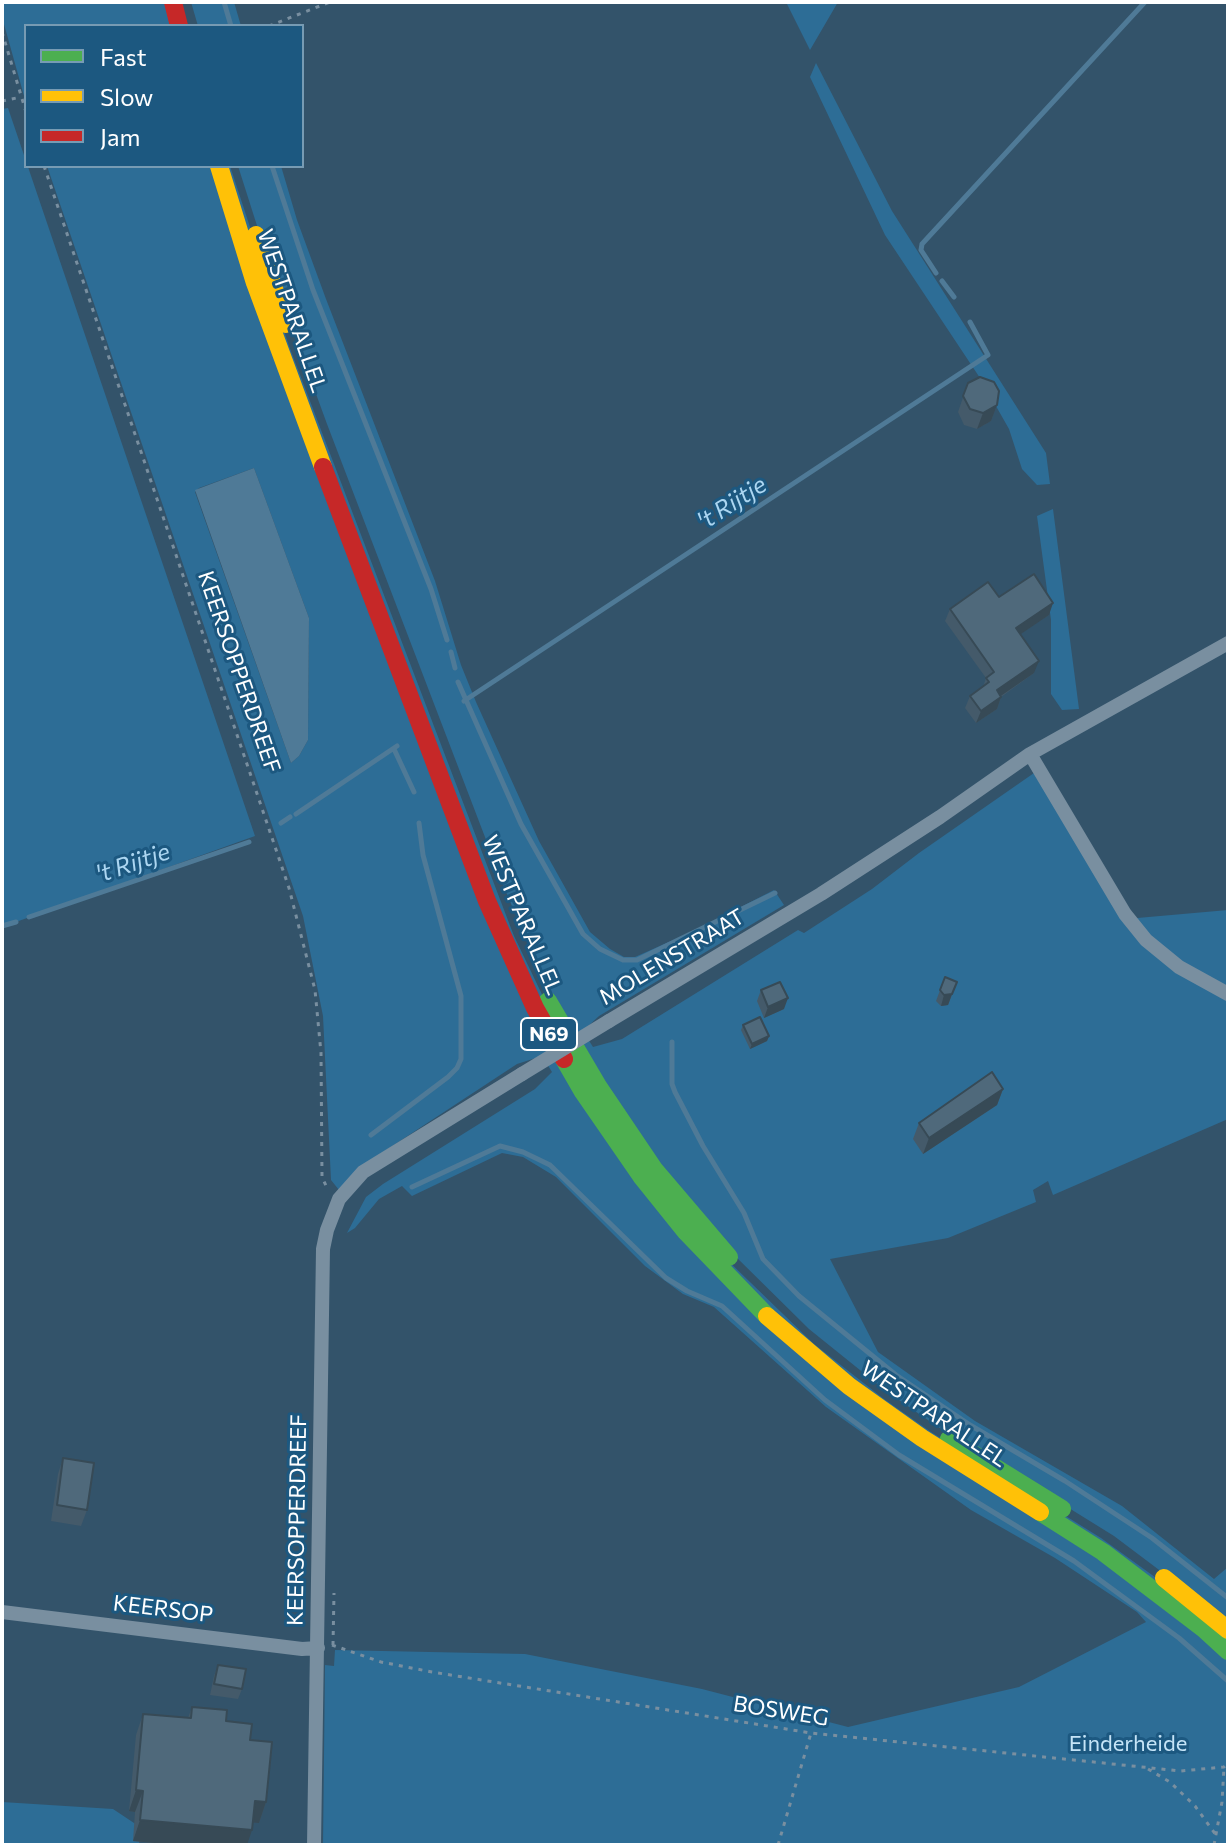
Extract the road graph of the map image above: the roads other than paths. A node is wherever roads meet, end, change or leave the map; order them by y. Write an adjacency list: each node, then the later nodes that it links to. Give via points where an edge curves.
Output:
1 (173, 2): 3 (main road)
2 (187, 2): 4 (main road)
3 (178, 24)
4 (192, 24)
5 (220, 168): 14 (main road, WESTPARALLEL / N69, via 292,385 487,901 535,1008 583,1092 686,1232 799,1345 922,1438 1103,1552)
6 (234, 168): 12 (main road, WESTPARALLEL / N69, via 306,381 506,908 548,1001 654,1169 767,1296 858,1375 932,1428 1112,1540)
7 (1228, 643): 8 (street, MOLENSTRAAT)
8 (1030, 754): 9 (street, via 1146,940 1179,967); 10 (street, MOLENSTRAAT, bridge, via 821,894 363,1172)
9 (1228, 994)
10 (339, 1199): 13 (street, KEERSOPPERDREEF, via 323,1249)
11 (2, 1612): 13 (street, KEERSOP)
12 (1228, 1630)
13 (318, 1648): 15 (street, KEERSOPPERDREEF)
14 (1228, 1651)
15 (314, 1845)

